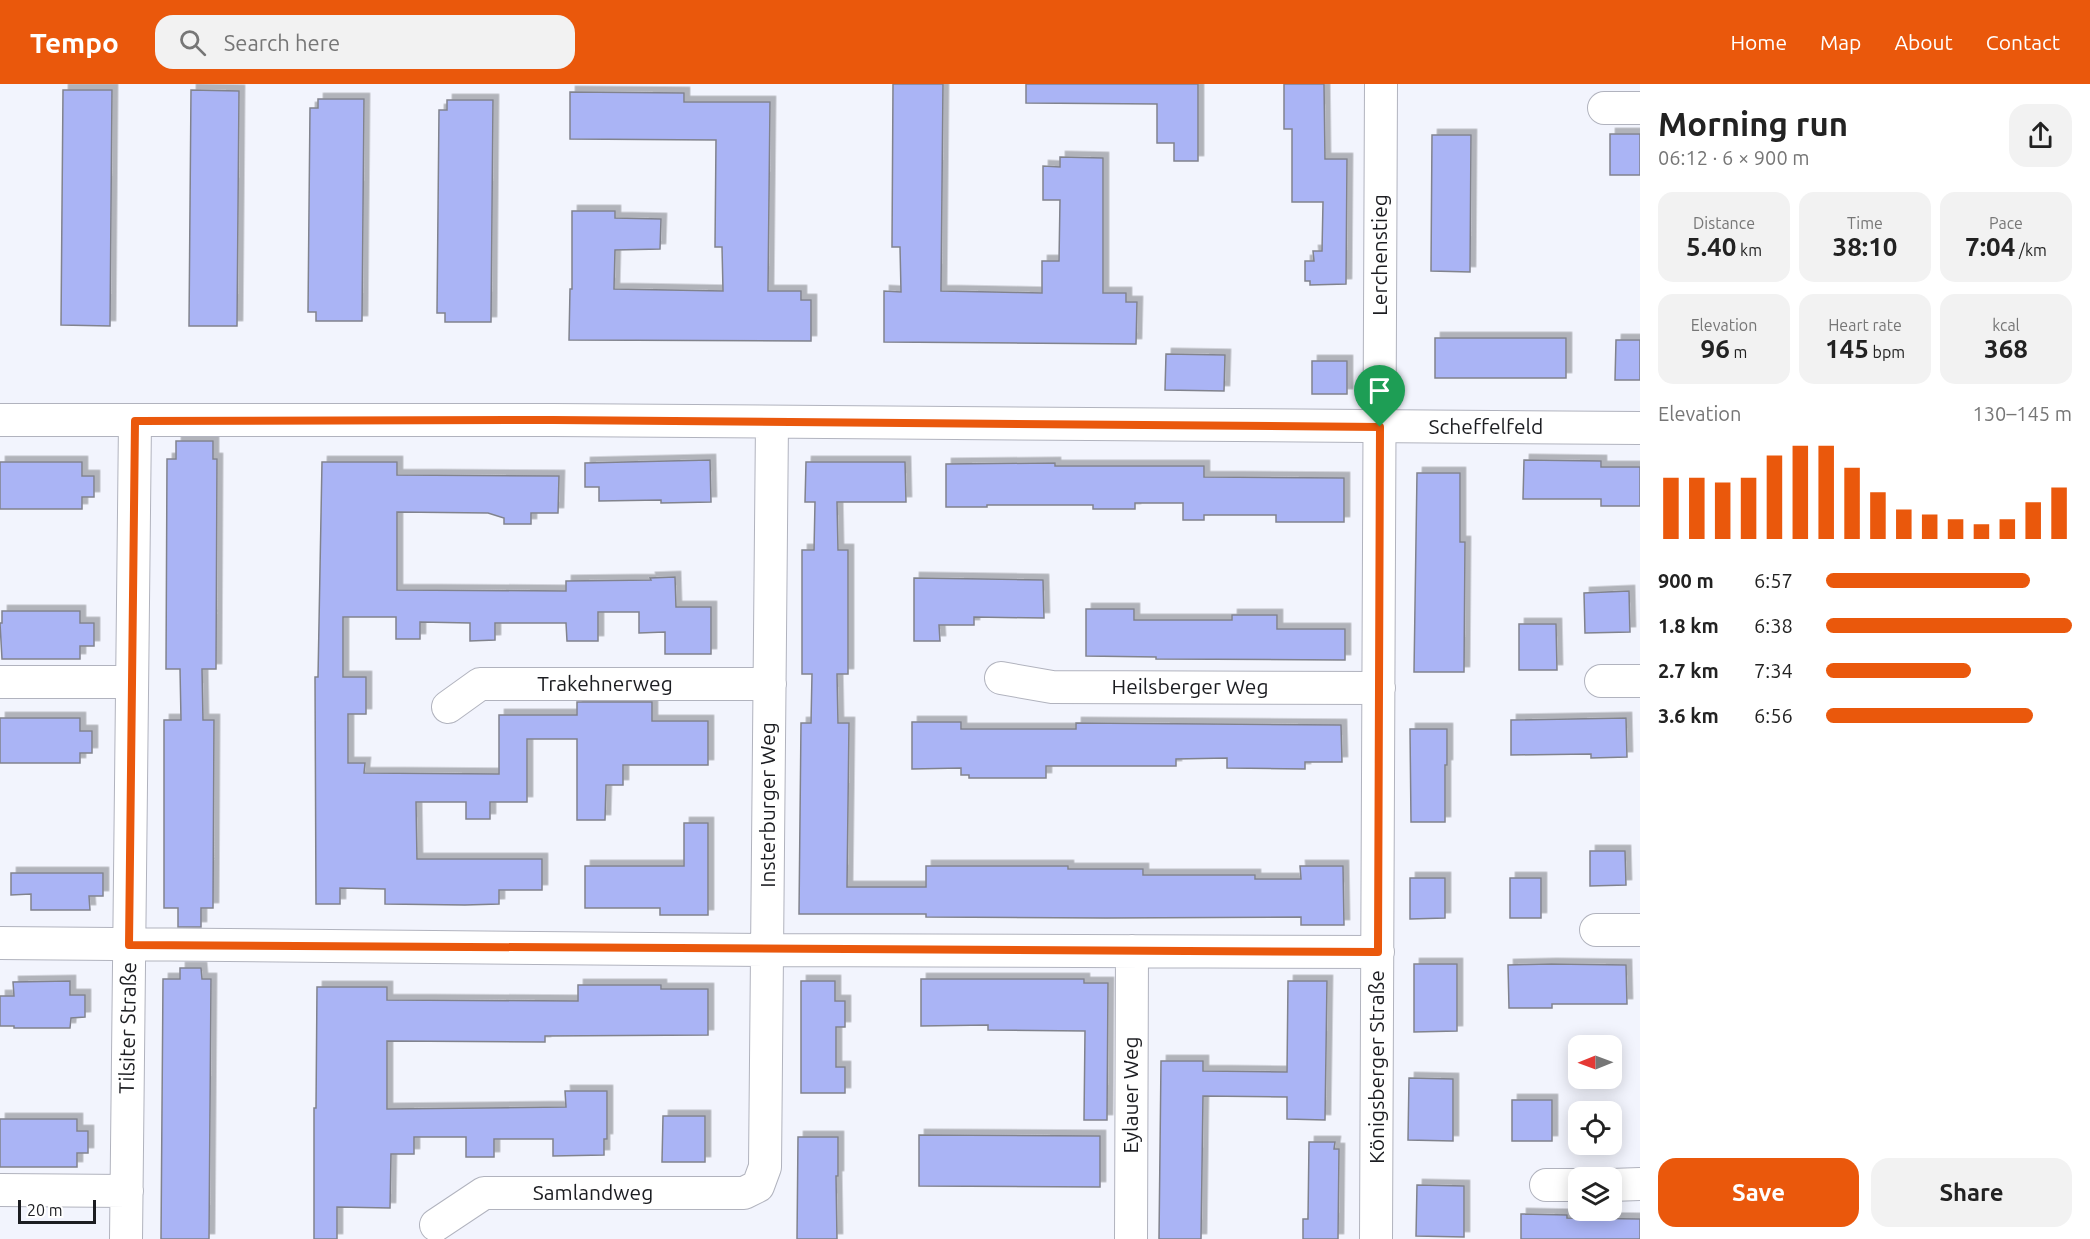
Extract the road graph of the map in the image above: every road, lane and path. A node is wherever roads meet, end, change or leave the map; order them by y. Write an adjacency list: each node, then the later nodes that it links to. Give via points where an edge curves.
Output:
1 (1381, 84): 7 (street, Lerchenstieg)
2 (1604, 108): 3 (street)
3 (1640, 108)
4 (0, 420): 5 (street, Scheffelfeld)
5 (135, 421): 6 (street, Scheffelfeld); 13 (street, Tilsiter Straße)
6 (772, 422): 7 (street, Scheffelfeld); 14 (street, Insterburger Weg)
7 (1380, 427): 8 (street, Scheffelfeld); 15 (street, Königsberger Straße)
8 (1640, 428)
9 (1001, 678): 15 (street, Heilsberger Weg, via 1052,687)
10 (1601, 681): 11 (street)
11 (1640, 681)
12 (0, 682): 13 (street)
13 (132, 682): 20 (street, Tilsiter Straße)
14 (770, 684): 16 (street, Trakehnerweg, via 480,684); 21 (street, Insterburger Weg)
15 (1379, 688): 23 (street, Königsberger Straße)
16 (448, 707)
17 (1596, 930): 18 (street)
18 (1640, 930)
19 (0, 943): 20 (street)
20 (129, 945): 21 (street); 30 (street, Tilsiter Straße)
21 (767, 950): 22 (street); 28 (street, Insterburger Weg, via 765,1167)
22 (1132, 951): 23 (street); 33 (street, Eylauer Weg)
23 (1378, 952): 34 (street, Königsberger Straße)
24 (1640, 1184): 27 (street)
25 (1546, 1185): 26 (street)
26 (1568, 1185)
27 (1622, 1185)
28 (758, 1186): 31 (street, Samlandweg, via 744,1193 484,1193)
29 (0, 1190): 30 (street)
30 (127, 1191): 32 (street, Tilsiter Straße)
31 (436, 1225)
32 (126, 1239)
33 (1131, 1239)
34 (1376, 1239)

